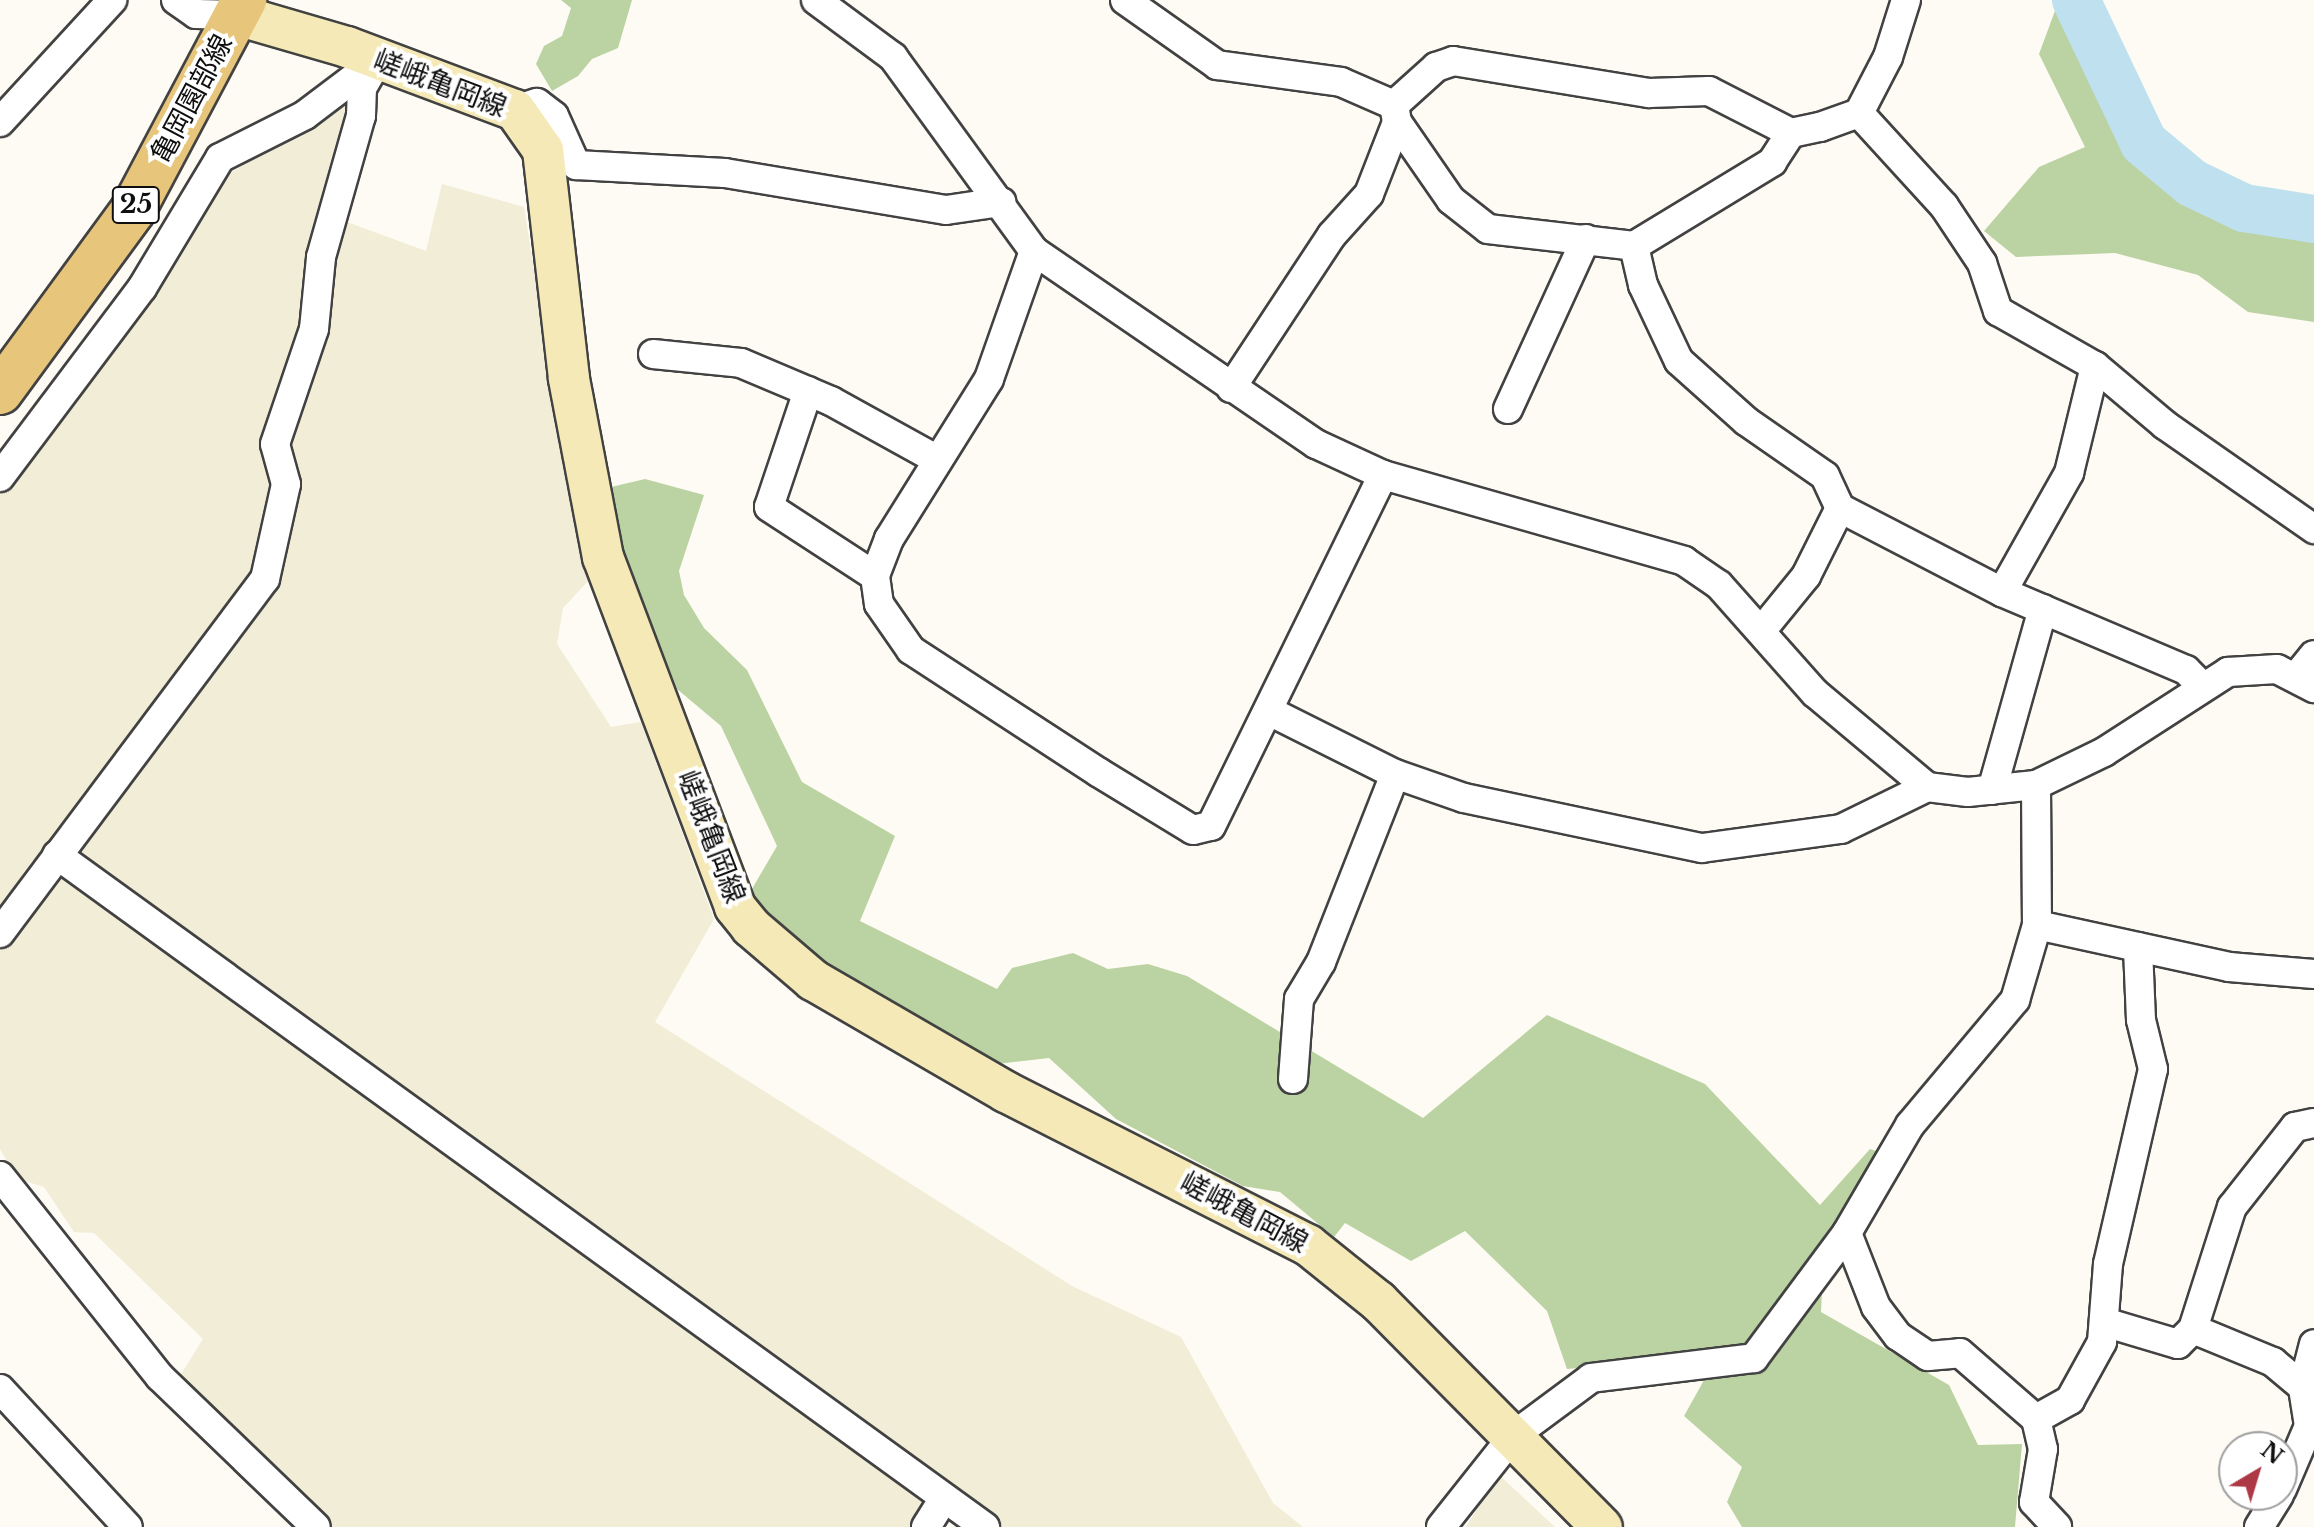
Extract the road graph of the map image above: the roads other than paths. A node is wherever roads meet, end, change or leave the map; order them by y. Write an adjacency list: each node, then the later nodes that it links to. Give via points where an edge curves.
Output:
1 (112, 0): 11 (street)
2 (176, 0): 6 (street, via 196,14)
3 (816, 0): 13 (street, via 893,57)
4 (1125, 0): 10 (street, via 1217,65 1341,82)
5 (1906, 0): 9 (street, via 1888,57)
6 (241, 7): 7 (main road, 嵯峨亀岡線); 21 (main road, 亀岡園部線 / 25, via 126,221)
7 (378, 60): 8 (main road, 嵯峨亀岡線); 25 (street, via 305,115 220,158 142,288); 40 (street, via 362,88 361,116 321,257 314,329 275,444 286,484 265,579)
8 (515, 110): 13 (street, via 537,103 554,116 576,165 725,173 946,210); 56 (main road, 嵯峨亀岡線, via 543,150 569,379 603,557 735,907 826,988 1006,1092 1308,1245 1378,1301)
9 (1859, 113): 12 (street); 18 (street, via 1944,206 1982,263 1998,311)
10 (1396, 114): 12 (street, via 1436,67 1453,61 1649,93 1709,91); 14 (street, via 1451,200 1488,229); 19 (street, via 1369,194 1332,235)
11 (0, 122)
12 (1791, 133): 15 (street, via 1772,162)
13 (1001, 202): 16 (street)
14 (1586, 239): 15 (street); 22 (street)
15 (1634, 246): 26 (street, via 1643,285 1679,361 1746,421 1825,476)
16 (1034, 251): 19 (street); 23 (street, via 989,379)
17 (653, 354): 20 (street, via 741,363)
18 (2095, 366): 27 (street, via 2165,425); 29 (street, via 2069,473)
19 (1231, 388): 24 (street, via 1316,444)
20 (808, 391): 23 (street); 28 (street, via 769,507)
21 (0, 392)
22 (1508, 409)
23 (938, 460): 28 (street, via 889,539)
24 (1383, 475): 31 (street, via 1684,561 1719,585); 35 (street)
25 (0, 477)
26 (1840, 508): 29 (street); 31 (street, via 1806,576)
27 (2314, 529)
28 (875, 576): 35 (street, via 879,604 911,650 1193,830 1211,826)
29 (2002, 592): 30 (street)
30 (2043, 609): 34 (street, via 2186,670); 39 (street)
31 (1762, 630): 38 (street, via 1815,693)
32 (2314, 655): 33 (street)
33 (2305, 683): 34 (street, via 2250,668)
34 (2201, 685): 37 (street, via 2104,752)
35 (1271, 712): 36 (street)
36 (1395, 774): 38 (street, via 1520,812 1702,848 1841,829); 45 (street, via 1321,962 1299,999)
37 (2036, 785): 39 (street); 41 (street)
38 (1927, 787): 39 (street)
39 (1992, 790)
40 (57, 855): 42 (street); 58 (street)
41 (2037, 925): 43 (street); 48 (street, via 2015,1000 1910,1125)
42 (0, 933)
43 (2138, 947): 44 (street, via 2229,967); 49 (street, via 2141,1020 2153,1069 2108,1264)
44 (2314, 974)
45 (1293, 1079)
46 (2314, 1123): 50 (street, via 2295,1127 2232,1207)
47 (0, 1176): 60 (street, via 160,1377)
48 (1847, 1233): 54 (street, via 1876,1307 1898,1336 1928,1356 1960,1353); 56 (street, via 1754,1358 1591,1378)
49 (2104, 1322): 50 (street, via 2178,1344); 54 (street, via 2089,1374 2070,1400)
50 (2193, 1329): 52 (street, via 2273,1362)
51 (2314, 1344): 52 (street)
52 (2303, 1387): 55 (street)
53 (0, 1389): 59 (street)
54 (2036, 1419): 65 (street, via 2043,1449 2034,1502)
55 (2312, 1424): 57 (street)
56 (1513, 1436): 63 (street); 64 (main road, 嵯峨亀岡線)
57 (2298, 1454)
58 (944, 1498): 61 (street); 62 (street)
59 (128, 1527)
60 (316, 1527)
61 (926, 1527)
62 (985, 1527)
63 (1441, 1527)
64 (1602, 1527)
65 (2057, 1527)

